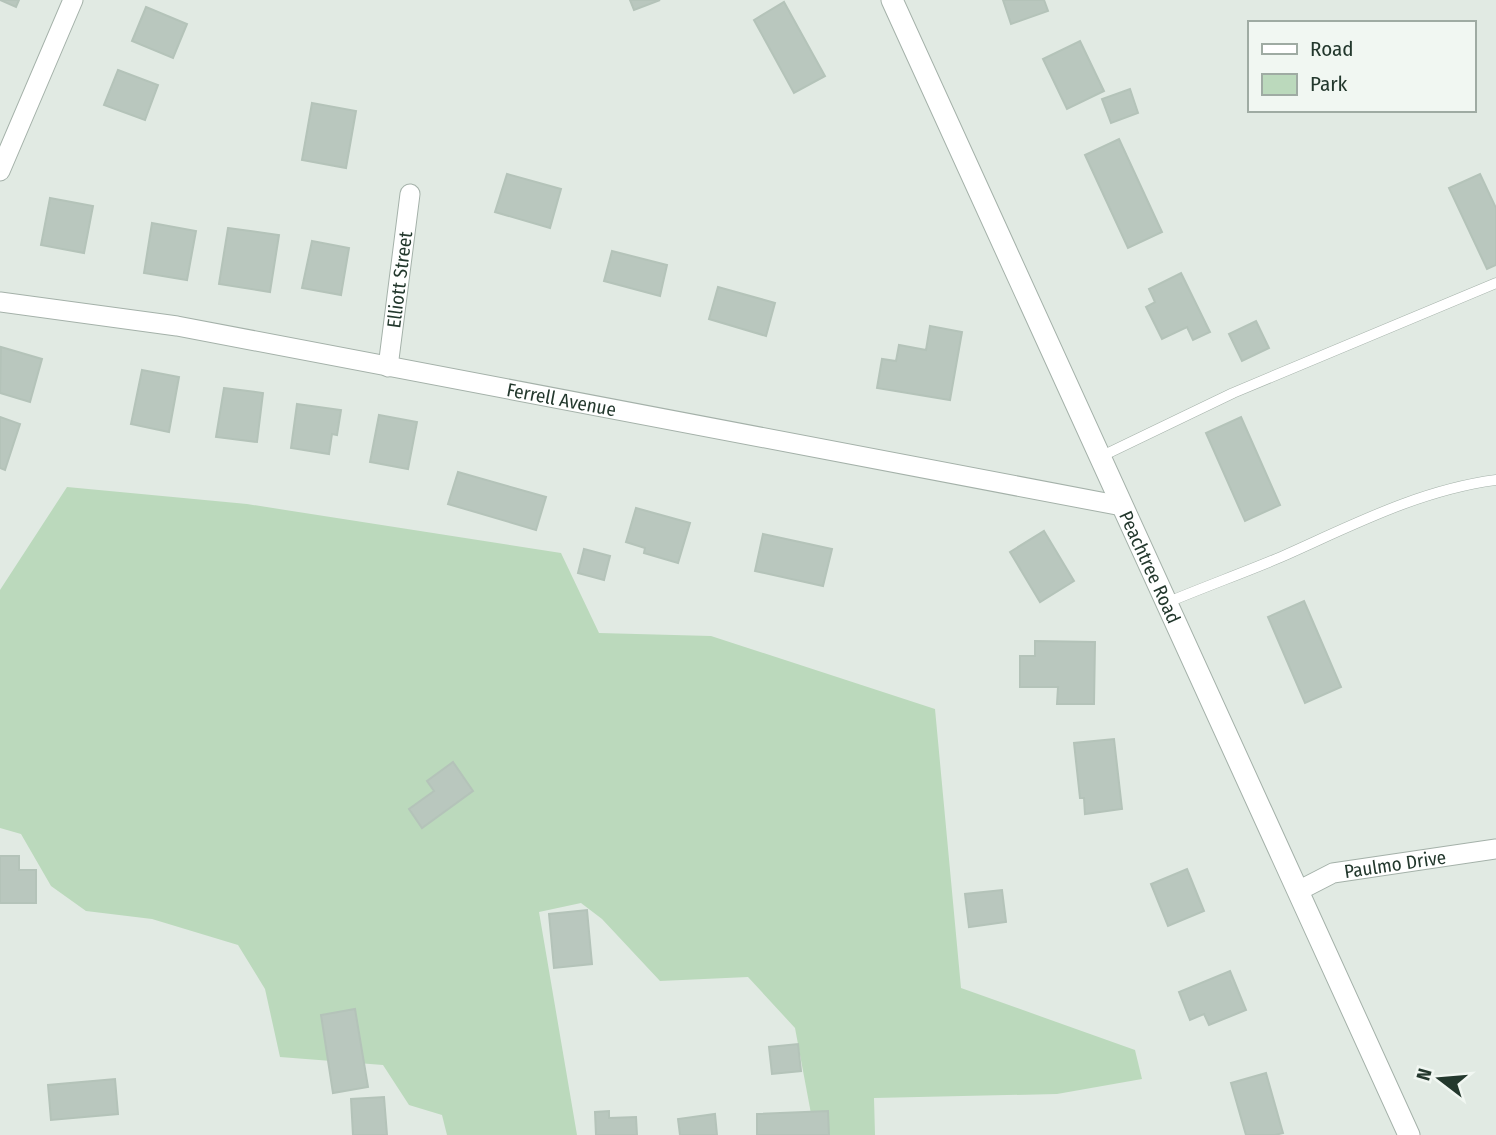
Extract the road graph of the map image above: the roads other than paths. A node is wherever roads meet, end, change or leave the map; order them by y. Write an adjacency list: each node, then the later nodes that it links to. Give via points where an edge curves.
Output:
1 (73, 0): 3 (street)
2 (892, 0): 8 (street, Peachtree Road)
3 (0, 171)
4 (410, 194): 7 (street, Elliott Street)
5 (1496, 283): 8 (lane, via 1233,393)
6 (0, 302): 7 (street, Ferrell Avenue, via 177,326)
7 (388, 367): 10 (street, Ferrell Avenue)
8 (1100, 457): 10 (street, Peachtree Road)
9 (1496, 480): 11 (lane, via 1465,484 1390,508)
10 (1122, 506): 11 (street, Peachtree Road)
11 (1167, 603): 13 (street, Peachtree Road)
12 (1496, 849): 13 (street, Paulmo Drive, via 1333,873)
13 (1298, 891): 14 (street, Peachtree Road)
14 (1409, 1135)

